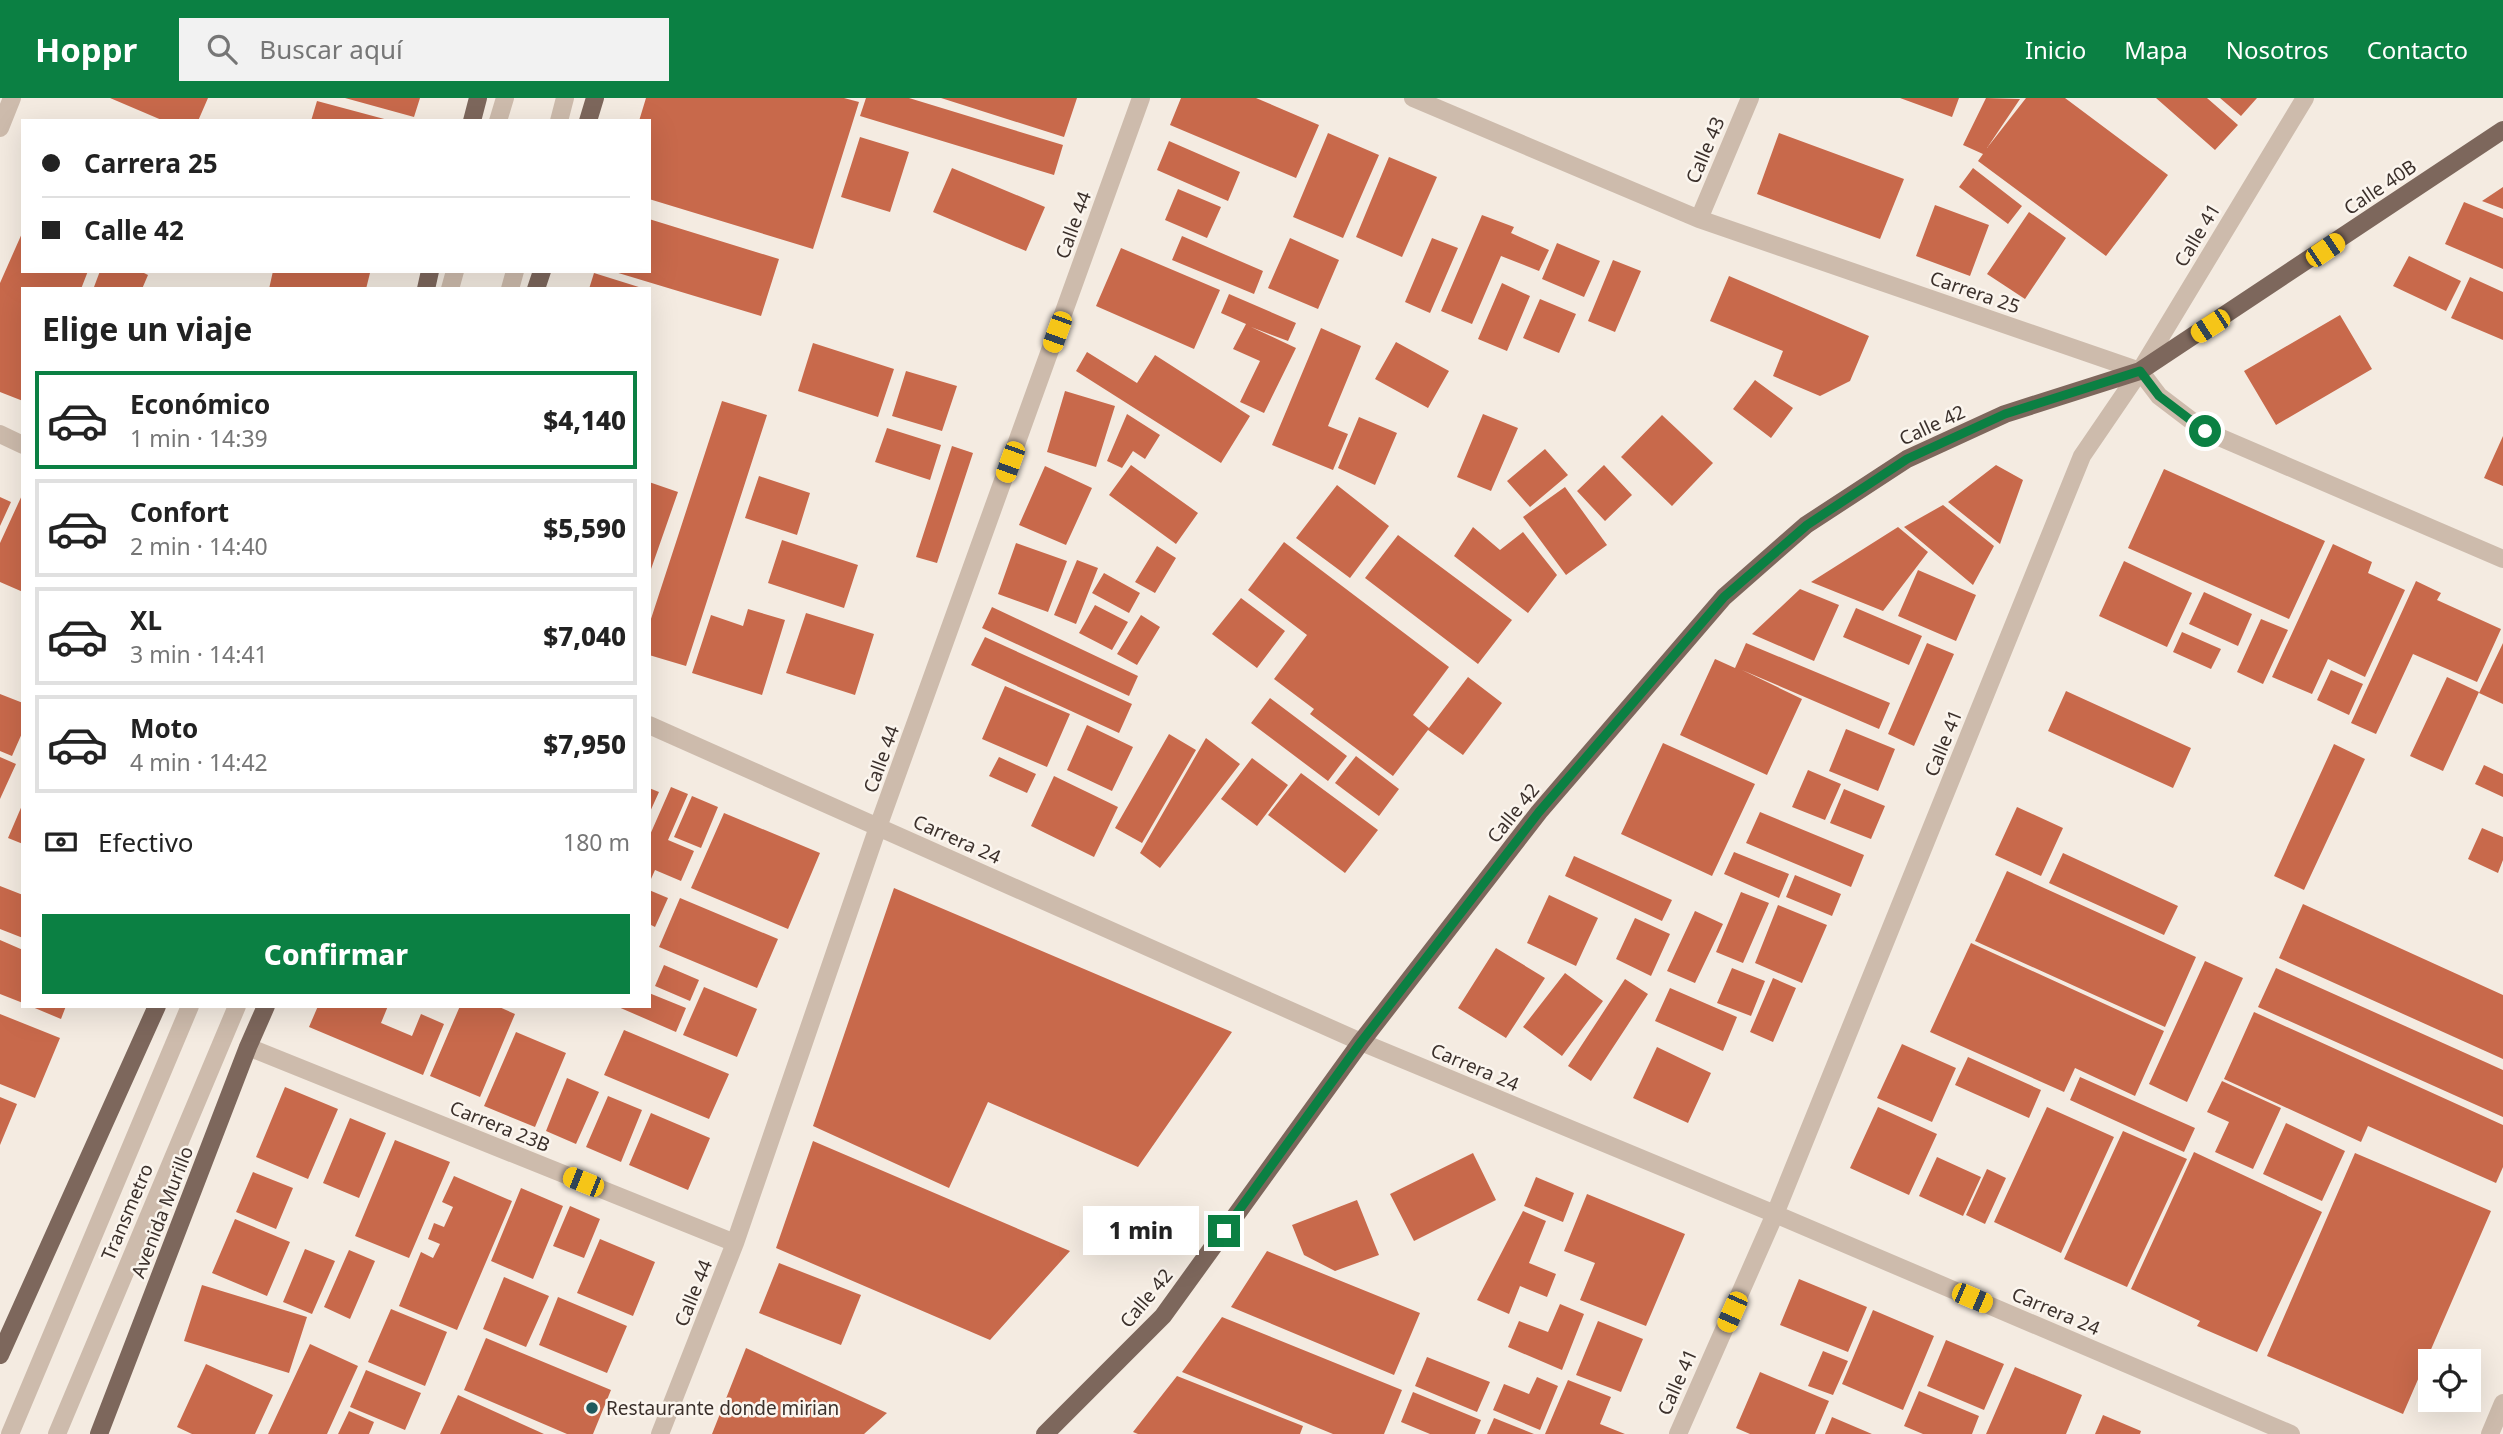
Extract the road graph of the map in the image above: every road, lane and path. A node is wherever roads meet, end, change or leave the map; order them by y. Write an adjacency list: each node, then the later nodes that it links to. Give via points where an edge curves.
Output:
1 (12, 98): 14 (street)
2 (478, 98): 10 (main road)
3 (505, 98): 11 (street)
4 (565, 98): 12 (street)
5 (595, 98): 13 (main road)
6 (1141, 98): 22 (street, Calle 44)
7 (1413, 98): 16 (street, Carrera 25)
8 (1750, 98): 16 (street, Calle 43)
9 (2305, 98): 17 (street, Calle 41)
10 (473, 119)
11 (499, 119)
12 (560, 119)
13 (589, 119)
14 (0, 128)
15 (2503, 130): 17 (main road, Calle 40B)
16 (1699, 219): 17 (street, Carrera 25)
17 (2140, 371): 20 (street, via 2159,396 2205,431); 27 (main road, Calle 42, via 2005,414 1907,459 1807,525 1724,597 1557,791); 29 (street, Calle 41, via 2082,456)
18 (0, 434): 19 (street)
19 (21, 444)
20 (2503, 558)
21 (651, 726): 22 (street, Carrera 24)
22 (878, 827): 27 (street, Carrera 24); 30 (street, Calle 44)
23 (156, 1008): 31 (main road)
24 (189, 1008): 33 (street, Transmetro)
25 (236, 1008): 34 (street, Transmetro)
26 (266, 1008): 28 (main road, Avenida Murillo)
27 (1361, 1042): 29 (street, Carrera 24); 37 (main road, Calle 42, via 1163,1315)
28 (248, 1047): 30 (street, Carrera 23B); 35 (main road, Avenida Murillo)
29 (1775, 1214): 38 (street, Calle 41); 39 (street, Carrera 24)
30 (735, 1243): 36 (street, Calle 44)
31 (0, 1355)
32 (2503, 1403): 40 (street)
33 (10, 1434)
34 (57, 1434)
35 (99, 1434)
36 (660, 1434)
37 (1045, 1434)
38 (1678, 1434)
39 (2291, 1434)
40 (2490, 1434)

